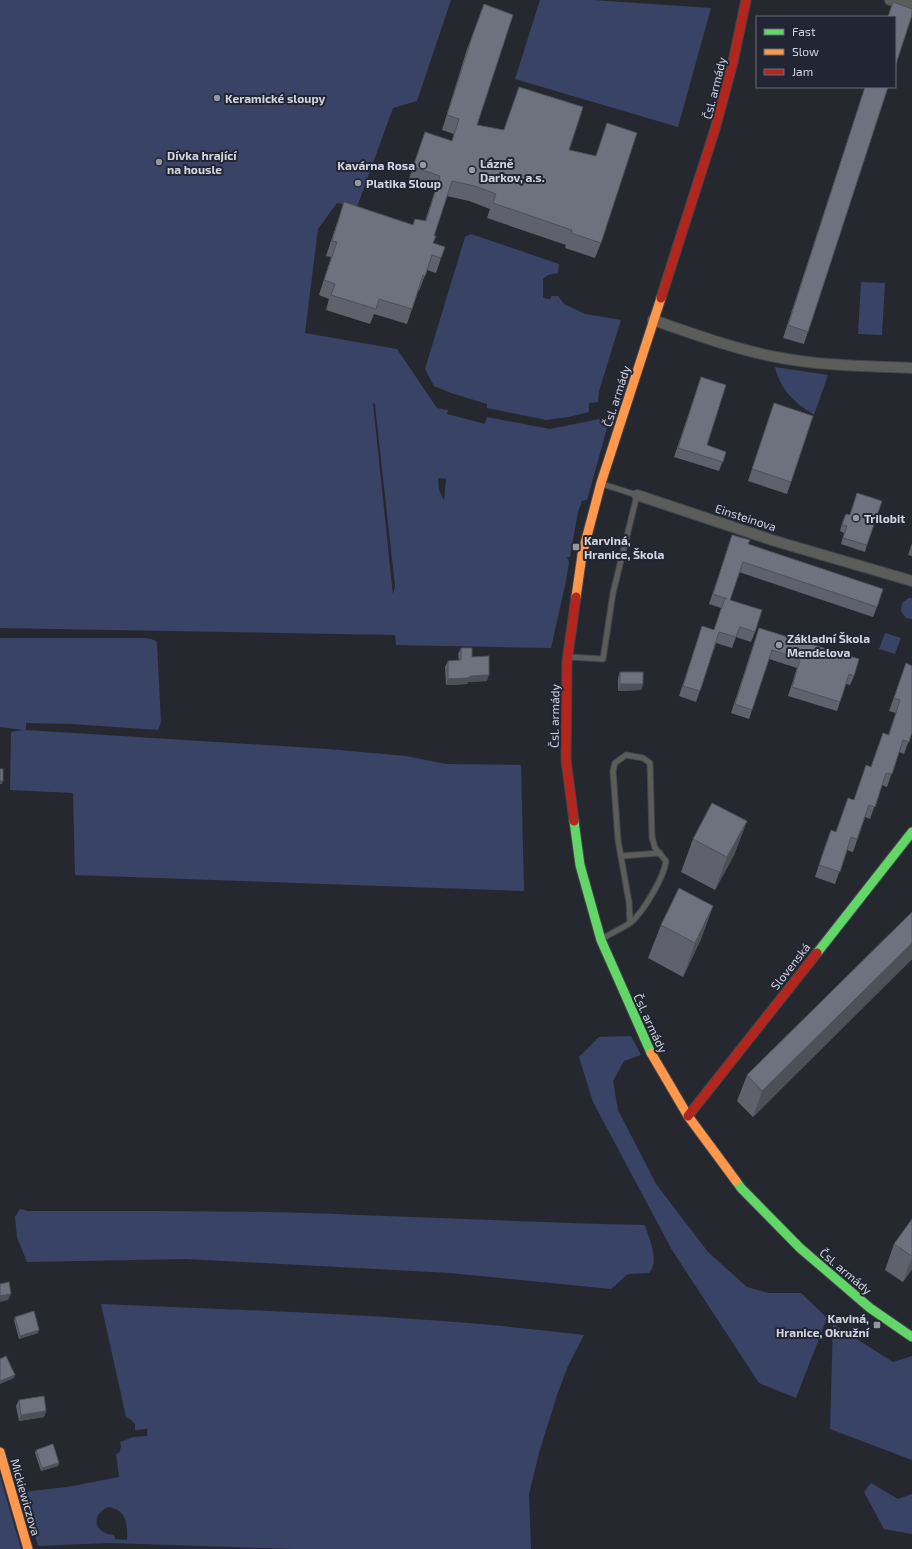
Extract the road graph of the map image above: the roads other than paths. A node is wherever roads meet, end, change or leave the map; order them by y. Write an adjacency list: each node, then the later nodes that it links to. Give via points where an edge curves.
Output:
1 (746, 0): 4 (street, Čsl. armády, via 715,129)
2 (890, 0): 3 (street)
3 (912, 3)
4 (653, 320): 5 (street, via 720,343 775,357 835,366); 6 (street, Čsl. armády)
5 (912, 368)
6 (601, 483): 7 (lane, Einsteinova); 9 (street, Čsl. armády, via 582,555)
7 (637, 495): 8 (street, Einsteinova, via 775,541); 9 (lane, via 613,593 603,659)
8 (912, 581)
9 (568, 657): 14 (street, Čsl. armády, via 566,760 580,865)
10 (912, 832): 15 (street, Slovenská)
11 (660, 853): 12 (lane); 12 (lane, via 655,848 652,836 650,763 643,758 626,755 616,763 613,771); 13 (lane, via 666,861 662,875 647,902)
12 (621, 856): 13 (lane)
13 (630, 923): 14 (lane)
14 (601, 940): 15 (street, Čsl. armády, via 651,1054)
15 (688, 1116): 16 (street, Čsl. armády, via 741,1188 800,1248 870,1308)
16 (912, 1336)
17 (0, 1452): 18 (street, Mickiewiczova)
18 (28, 1549)

